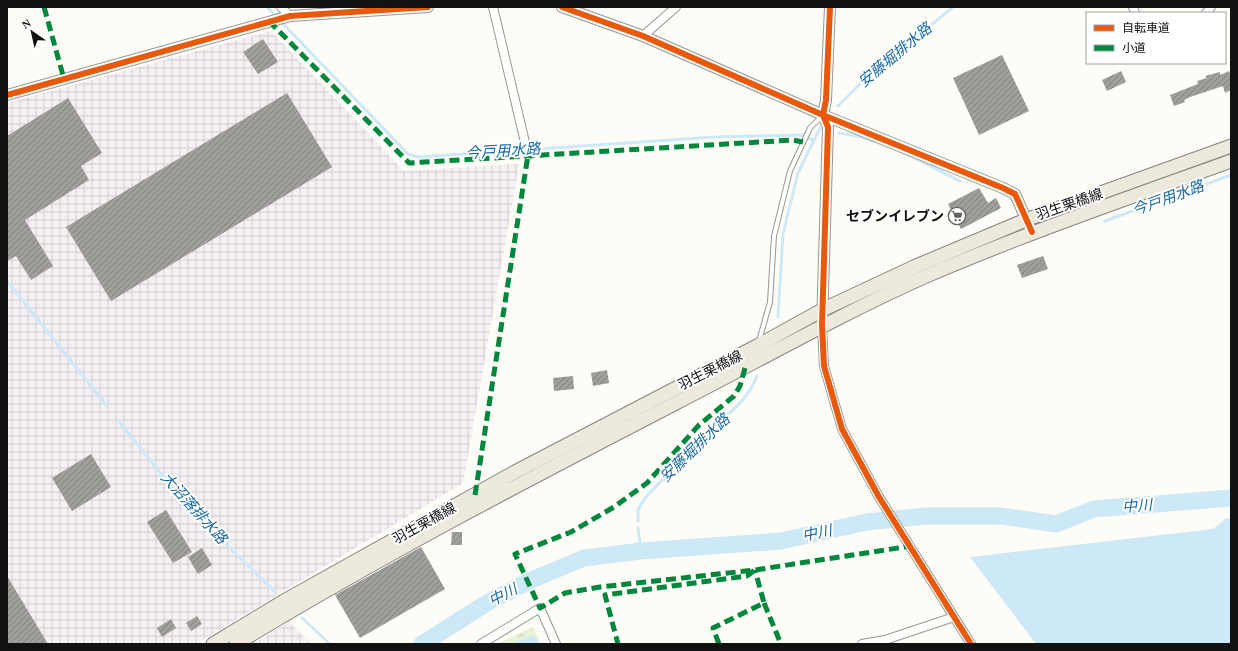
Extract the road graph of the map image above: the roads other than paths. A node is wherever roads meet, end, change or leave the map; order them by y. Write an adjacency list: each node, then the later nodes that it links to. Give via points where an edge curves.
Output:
1 (281, 7): 8 (street)
2 (428, 7): 7 (street)
3 (493, 7): 13 (street)
4 (562, 7): 9 (street)
5 (676, 7): 9 (street)
6 (830, 7): 11 (street, via 826,100)
7 (396, 8): 8 (street)
8 (290, 16): 10 (street)
9 (643, 36): 11 (street)
10 (7, 95)
11 (823, 115): 15 (street, via 1015,194); 17 (street, via 828,127); 19 (lane, via 810,128 790,171 774,236 770,302)
12 (1231, 146): 15 (main road, 羽生栗橋線)
13 (528, 154)
14 (1231, 161): 16 (main road, 羽生栗橋線)
15 (1028, 219): 16 (street); 17 (main road, 羽生栗橋線, via 916,266)
16 (1032, 232): 18 (main road, 羽生栗橋線, via 923,278)
17 (824, 309): 18 (street); 19 (main road, 羽生栗橋線)
18 (822, 325): 20 (street, via 824,366 842,429 879,497); 22 (main road, 羽生栗橋線, via 745,368 521,483)
19 (757, 346): 21 (main road, 羽生栗橋線, via 515,472 284,601)
20 (954, 617): 25 (street, via 885,640); 26 (street)
21 (213, 644)
22 (236, 644)
23 (481, 644): 24 (street, via 540,608)
24 (556, 644)
25 (862, 644)
26 (971, 644)

